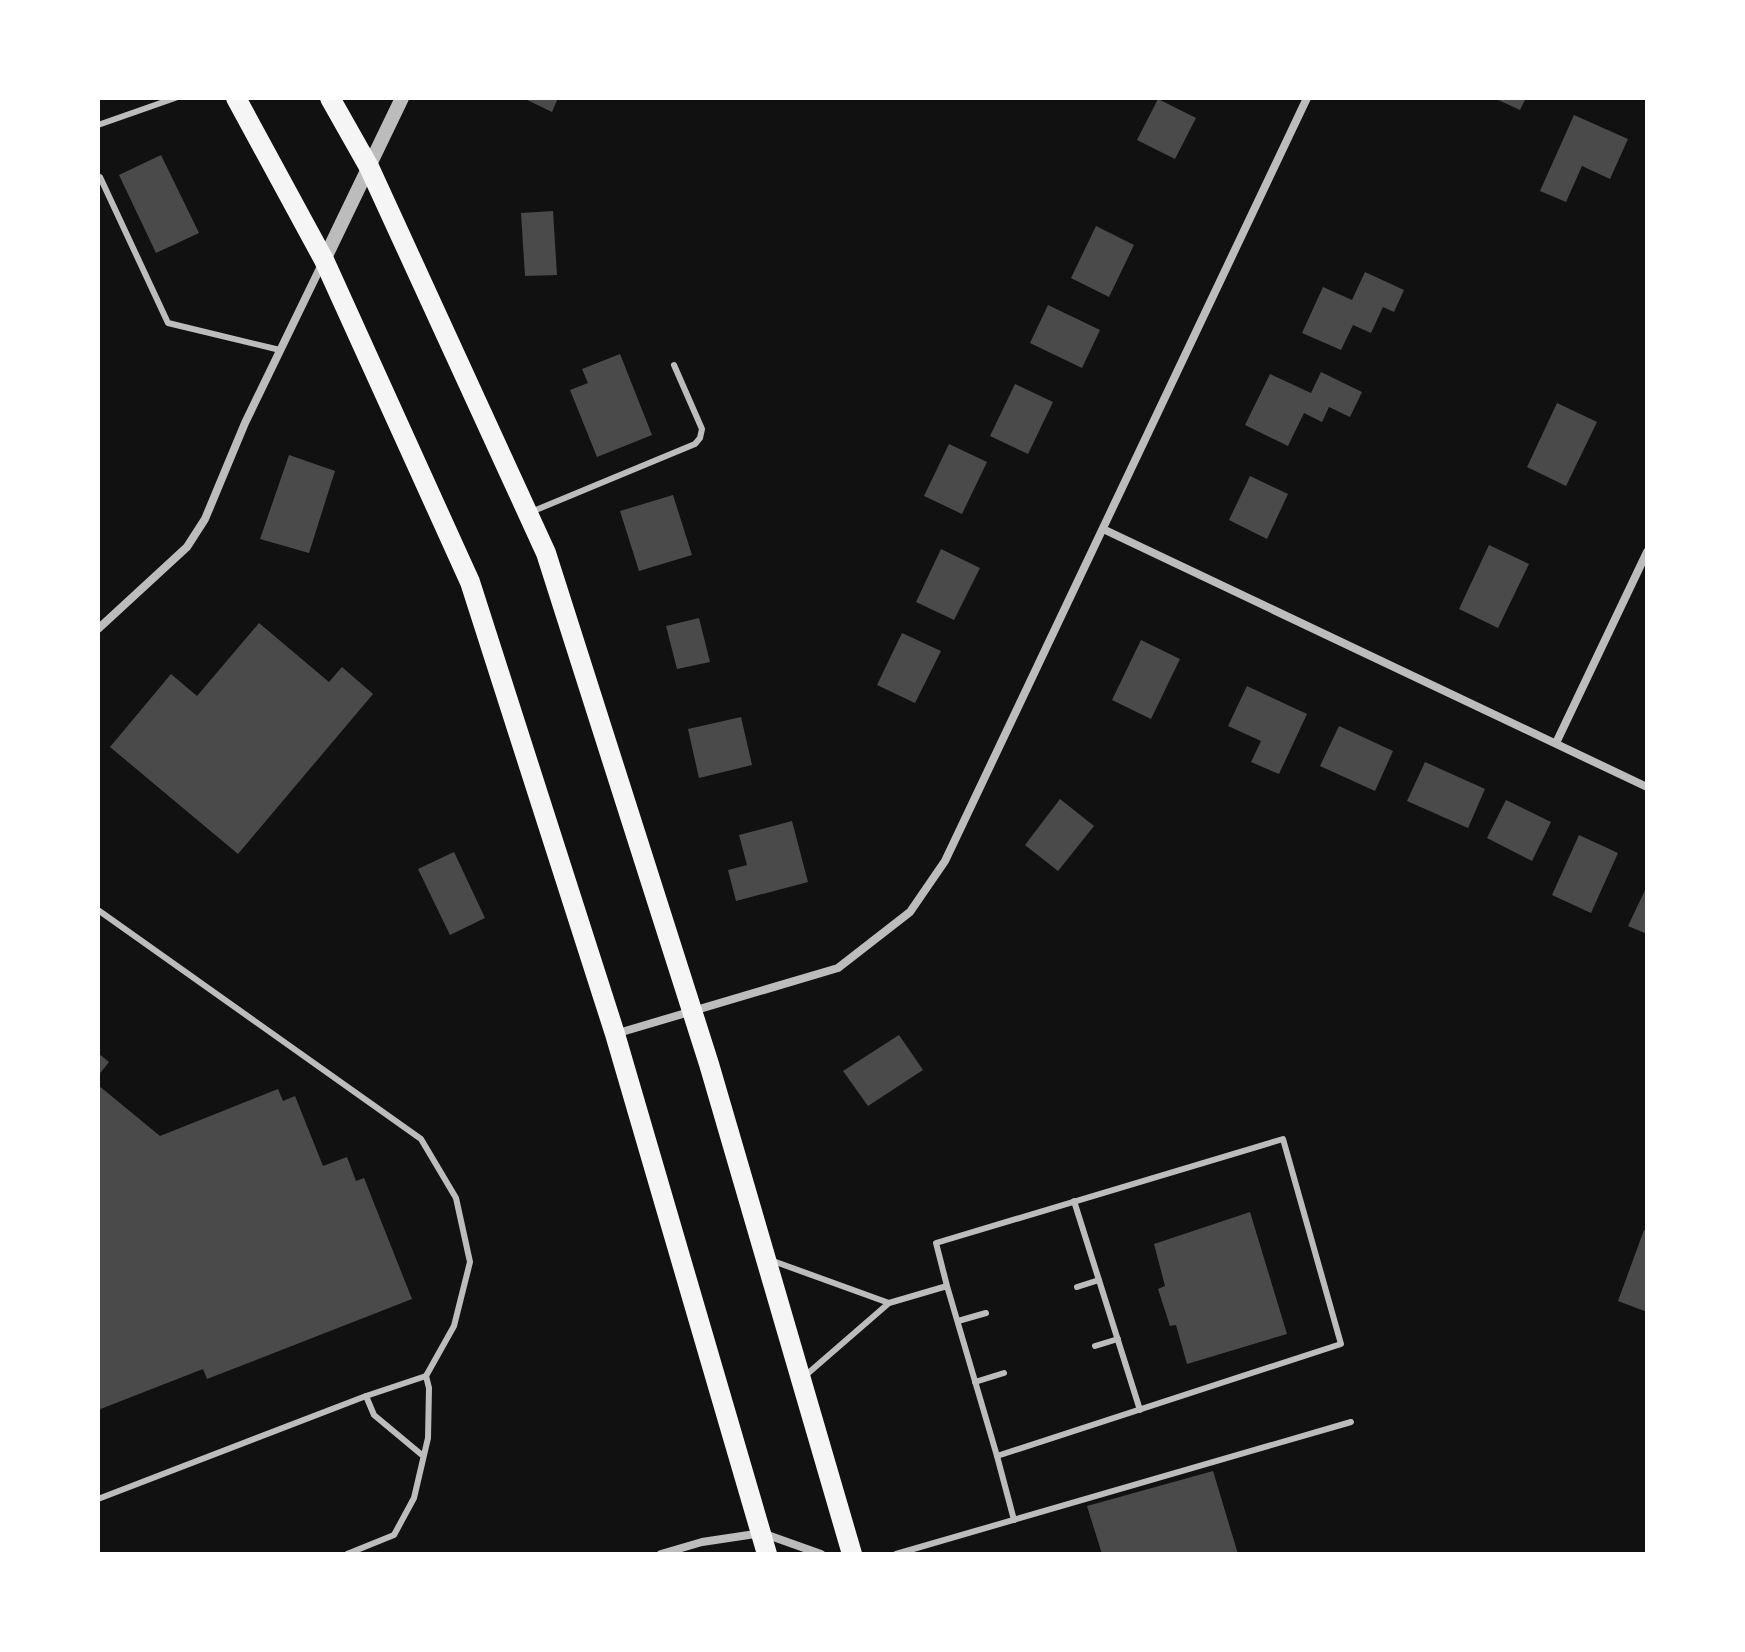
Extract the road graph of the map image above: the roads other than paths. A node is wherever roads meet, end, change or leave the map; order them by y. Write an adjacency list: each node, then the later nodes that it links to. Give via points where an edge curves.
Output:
1 (175, 98): 6 (lane)
2 (236, 98): 9 (main road)
3 (330, 98): 7 (main road)
4 (402, 98): 7 (street)
5 (1307, 98): 13 (street)
6 (98, 125)
7 (369, 167): 9 (street); 12 (main road)
8 (100, 177): 10 (lane, via 168,323)
9 (324, 260): 10 (street); 20 (main road, via 470,582)
10 (280, 350): 15 (street, via 205,519 187,547)
11 (674, 365): 12 (lane, via 702,429 695,444)
12 (527, 513): 19 (main road, via 546,553)
13 (1103, 529): 16 (street); 19 (street, via 945,861 910,912 838,968)
14 (1647, 552): 16 (street)
15 (98, 629)
16 (1556, 743): 17 (street)
17 (1647, 787)
18 (98, 910): 32 (lane, via 421,1139 456,1198 470,1262 454,1326)
19 (693, 1011): 20 (street); 22 (main road)
20 (615, 1034): 42 (main road)
21 (1074, 1201): 23 (lane); 24 (lane, via 936,1243); 36 (lane, via 1283,1139 1341,1344)
22 (765, 1258): 26 (lane); 33 (main road)
23 (1099, 1280): 25 (lane); 29 (lane)
24 (947, 1286): 26 (lane); 28 (lane)
25 (1077, 1287)
26 (889, 1303): 33 (lane)
27 (986, 1313): 28 (lane)
28 (958, 1321): 34 (lane)
29 (1118, 1339): 30 (lane); 36 (lane)
30 (1095, 1346)
31 (1004, 1373): 34 (lane)
32 (426, 1376): 35 (lane); 38 (lane, via 428,1438)
33 (800, 1380): 47 (main road)
34 (975, 1382): 39 (lane)
35 (366, 1396): 38 (lane, via 374,1415); 40 (lane)
36 (1140, 1410): 39 (lane)
37 (1351, 1422): 41 (lane)
38 (422, 1455): 43 (lane, via 414,1498 394,1535)
39 (997, 1456): 41 (lane)
40 (98, 1499)
41 (1014, 1520): 48 (lane)
42 (762, 1533): 44 (street); 45 (main road); 46 (street)
43 (347, 1554)
44 (661, 1554)
45 (767, 1554)
46 (821, 1554)
47 (852, 1554)
48 (896, 1554)

